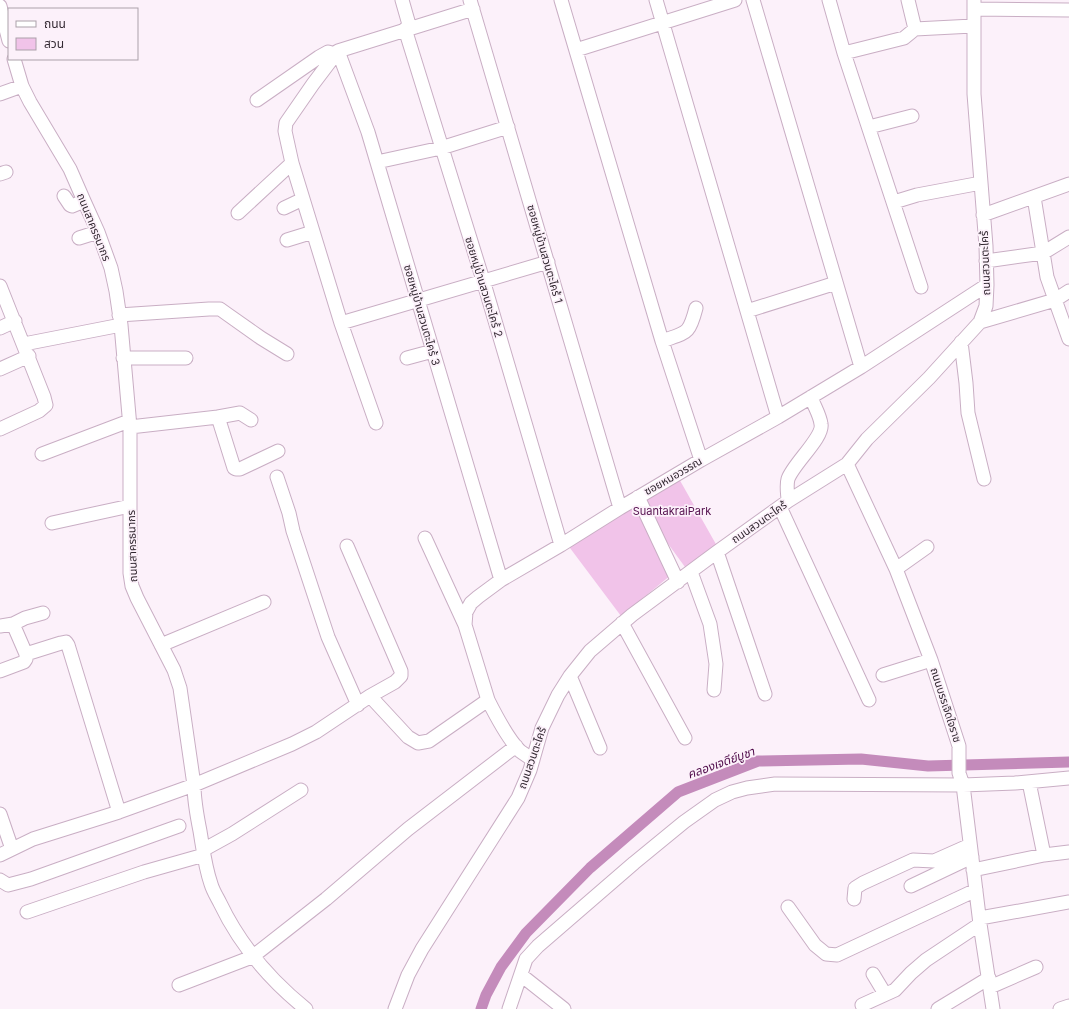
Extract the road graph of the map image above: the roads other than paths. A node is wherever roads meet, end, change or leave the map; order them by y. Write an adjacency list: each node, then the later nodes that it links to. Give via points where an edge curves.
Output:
1 (402, 0): 14 (street, ซอยหมู่บ้านสวนตะไคร้ 2)
2 (561, 0): 17 (street)
3 (656, 0): 12 (street)
4 (735, 0): 12 (street)
5 (752, 0): 49 (street)
6 (829, 0): 19 (street)
7 (908, 0): 15 (street)
8 (471, 5): 14 (street); 25 (street, ซอยหมู่บ้านสวนตะไคร้ 1)
9 (974, 5): 11 (street); 13 (street, ถนนสวนตะไคร้)
10 (0, 6): 16 (street)
11 (1069, 10)
12 (663, 22): 17 (street); 57 (street)
13 (973, 26): 15 (street); 30 (street, ถนนสวนตะไคร้, via 974,94)
14 (408, 29): 18 (street); 27 (street, ซอยหมู่บ้านสวนตะไคร้ 2)
15 (915, 29): 19 (street, via 904,38)
16 (8, 37)
17 (576, 50): 64 (street)
18 (337, 53): 23 (street, via 328,52 319,57); 28 (street, ซอยหมู่บ้านสวนตะไคร้ 3, via 368,132); 29 (street, via 286,123 284,131)
19 (844, 53): 26 (street)
20 (14, 60): 21 (street, ถนนสาครธนากร)
21 (22, 86): 22 (street); 35 (street, ถนนสาครธนากร, via 70,169)
22 (0, 94)
23 (257, 100)
24 (912, 116): 26 (street)
25 (508, 127): 27 (street); 47 (street, ซอยหมู่บ้านสวนตะไคร้ 1)
26 (869, 127): 36 (street)
27 (441, 148): 28 (street); 48 (street, ซอยหมู่บ้านสวนตะไคร้ 2)
28 (376, 162): 55 (street, ซอยหมู่บ้านสวนตะไคร้ 3)
29 (292, 163): 34 (street); 38 (street)
30 (981, 183): 36 (street); 39 (street, ถนนสวนตะไคร้)
31 (1069, 184): 33 (street)
32 (64, 196): 35 (street, via 70,205)
33 (1034, 197): 39 (street); 45 (street)
34 (303, 200): 37 (street); 41 (street)
35 (84, 201): 40 (street, ถนนสาครธนากร)
36 (894, 202): 52 (street)
37 (284, 208)
38 (238, 213)
39 (983, 215): 46 (street, ถนนสวนตะไคร้)
40 (98, 232): 43 (street); 58 (street, ถนนสาครธนากร, via 116,292)
41 (313, 232): 44 (street); 61 (street)
42 (1069, 237): 45 (street)
43 (79, 238)
44 (287, 240)
45 (1043, 253): 46 (street); 54 (street, via 1047,277)
46 (986, 261): 50 (street, ถนนสวนตะไคร้)
47 (548, 262): 48 (street); 91 (street, ซอยหมู่บ้านสวนตะไคร้ 1)
48 (483, 280): 55 (street); 95 (street, ซอยหมู่บ้านสวนตะไคร้ 2)
49 (836, 283): 57 (street); 73 (street)
50 (987, 285): 60 (street, ถนนสวนตะไคร้, via 986,306); 73 (street, ซอยหมอวรรณ)
51 (0, 286): 59 (street)
52 (921, 287)
53 (1069, 291): 54 (street)
54 (1055, 300): 60 (street); 63 (street)
55 (419, 301): 61 (street); 67 (street, ซอยหมู่บ้านสวนตะไคร้ 3)
56 (696, 308): 64 (street, via 689,329 683,334)
57 (747, 311): 77 (street)
58 (120, 320): 66 (street); 68 (street, via 220,309); 70 (street, ถนนสาครธนากร)
59 (15, 321): 62 (street); 66 (street)
60 (980, 322): 65 (street, ถนนสวนตะไคร้)
61 (340, 323): 79 (street)
62 (0, 328)
63 (1069, 339)
64 (662, 341): 84 (street)
65 (961, 342): 85 (street, ถนนสวนตะไคร้, via 929,378 867,439); 87 (street, via 968,414)
66 (24, 344): 69 (street)
67 (433, 351): 72 (street); 100 (street, ซอยหมู่บ้านสวนตะไคร้ 3)
68 (287, 354)
69 (29, 356): 74 (street); 81 (street, via 46,405 39,411)
70 (123, 358): 71 (street); 80 (street, ถนนสาครธนากร)
71 (186, 358)
72 (407, 358)
73 (861, 367): 75 (street, ซอยหมอวรรณ)
74 (0, 369)
75 (811, 397): 77 (street, ซอยหมอวรรณ); 89 (street, via 822,424 821,430 788,480)
76 (218, 417): 78 (street, via 240,413); 80 (street); 82 (street, via 234,468 240,469)
77 (778, 417): 84 (street, ซอยหมอวรรณ)
78 (251, 420)
79 (376, 423)
80 (130, 424): 83 (street); 90 (street, ถนนสาครธนากร)
81 (0, 429)
82 (278, 450)
83 (42, 454)
84 (701, 460): 88 (street, ซอยหมอวรรณ)
85 (847, 464): 89 (street, ถนนสวนตะไคร้); 98 (street, ถนนบรรเจิดใจราช)
86 (277, 477): 118 (street, via 328,637)
87 (984, 479)
88 (638, 497): 91 (street, ซอยหมอวรรณ); 101 (street)
89 (784, 504): 97 (street, ถนนสวนตะไคร้); 117 (street)
90 (130, 506): 92 (street); 107 (street, ถนนสาครธนากร, via 132,586)
91 (620, 508): 95 (street, ซอยหมอวรรณ)
92 (52, 523)
93 (425, 538): 106 (street)
94 (347, 546): 115 (street, via 401,670 400,676 394,682)
95 (561, 546): 100 (street, ซอยหมอวรรณ)
96 (927, 546): 98 (street)
97 (717, 552): 99 (street, ถนนสวนตะไคร้); 114 (street)
98 (896, 569): 109 (street, ถนนบรรเจิดใจราช)
99 (691, 572): 101 (street, ถนนสวนตะไคร้); 113 (street, via 710,624 716,664)
100 (501, 580): 106 (street, ซอยหมอวรรณ, via 478,596 466,612)
101 (678, 582): 104 (street, ถนนสวนตะไคร้)
102 (264, 602): 107 (street)
103 (43, 614): 105 (street)
104 (622, 623): 112 (street, ถนนสวนตะไคร้, via 590,651); 119 (street)
105 (6, 625): 108 (street)
106 (465, 625): 116 (street)
107 (161, 645): 126 (street, ถนนสาครธนากร, via 180,688)
108 (26, 654): 110 (street, via 24,662); 128 (street, via 61,643 66,642 68,645)
109 (931, 660): 111 (street); 124 (street, ถนนบรรเจิดใจราช, via 959,746)
110 (0, 671)
111 (883, 675)
112 (570, 676): 121 (street); 122 (street, ถนนสวนตะไคร้, via 542,728)
113 (714, 690)
114 (765, 694)
115 (370, 696): 116 (street, via 408,737 418,743 429,741); 118 (street)
116 (488, 700): 120 (street)
117 (869, 700)
118 (358, 705): 126 (street, via 292,744)
119 (685, 738)
120 (516, 746): 122 (street); 144 (street, via 408,829 326,899)
121 (600, 748)
122 (533, 760): 157 (street, ถนนสวนตะไคร้, via 518,798 422,949 408,975)
123 (1069, 778): 125 (street)
124 (961, 779): 125 (street); 135 (street, ถนนบรรเจิดใจราช); 147 (street, via 775,784 732,792 684,822 577,912 526,959)
125 (1029, 782): 134 (street)
126 (194, 785): 128 (street); 133 (street, ถนนสาครธนากร)
127 (301, 790): 133 (street)
128 (119, 812): 131 (street, via 33,839)
129 (0, 814): 131 (street)
130 (179, 826): 136 (street, via 31,880 8,885)
131 (6, 852)
132 (1069, 852): 134 (street)
133 (203, 853): 142 (street); 144 (street, ถนนสาครธนากร, via 211,885 226,916)
134 (1044, 855): 135 (street)
135 (972, 857): 137 (street); 138 (street, ถนนบรรเจิดใจราช); 139 (street, via 934,861 913,860 855,888)
136 (0, 880)
137 (911, 886)
138 (976, 890): 141 (street, via 837,955 826,954 815,945); 143 (street, ถนนบรรเจิดใจราช)
139 (854, 900)
140 (1069, 902): 143 (street)
141 (788, 907)
142 (26, 912)
143 (980, 921): 148 (street, ถนนบรรเจิดใจราช); 150 (street, via 926,960 895,990)
144 (252, 957): 149 (street); 151 (street, ถนนสาครธนากร)
145 (1036, 967): 148 (street)
146 (873, 974): 150 (street)
147 (521, 975): 158 (street); 159 (street)
148 (989, 983): 154 (street, ถนนบรรเจิดใจราช); 160 (street)
149 (179, 985)
150 (885, 994): 152 (street)
151 (289, 996): 155 (street); 156 (street, ถนนสาครธนากร)
152 (862, 1006)
153 (1069, 1006): 161 (street)
154 (991, 1008)
155 (289, 1009)
156 (306, 1009)
157 (395, 1009)
158 (509, 1009)
159 (564, 1009)
160 (938, 1009)
161 (1060, 1009)

